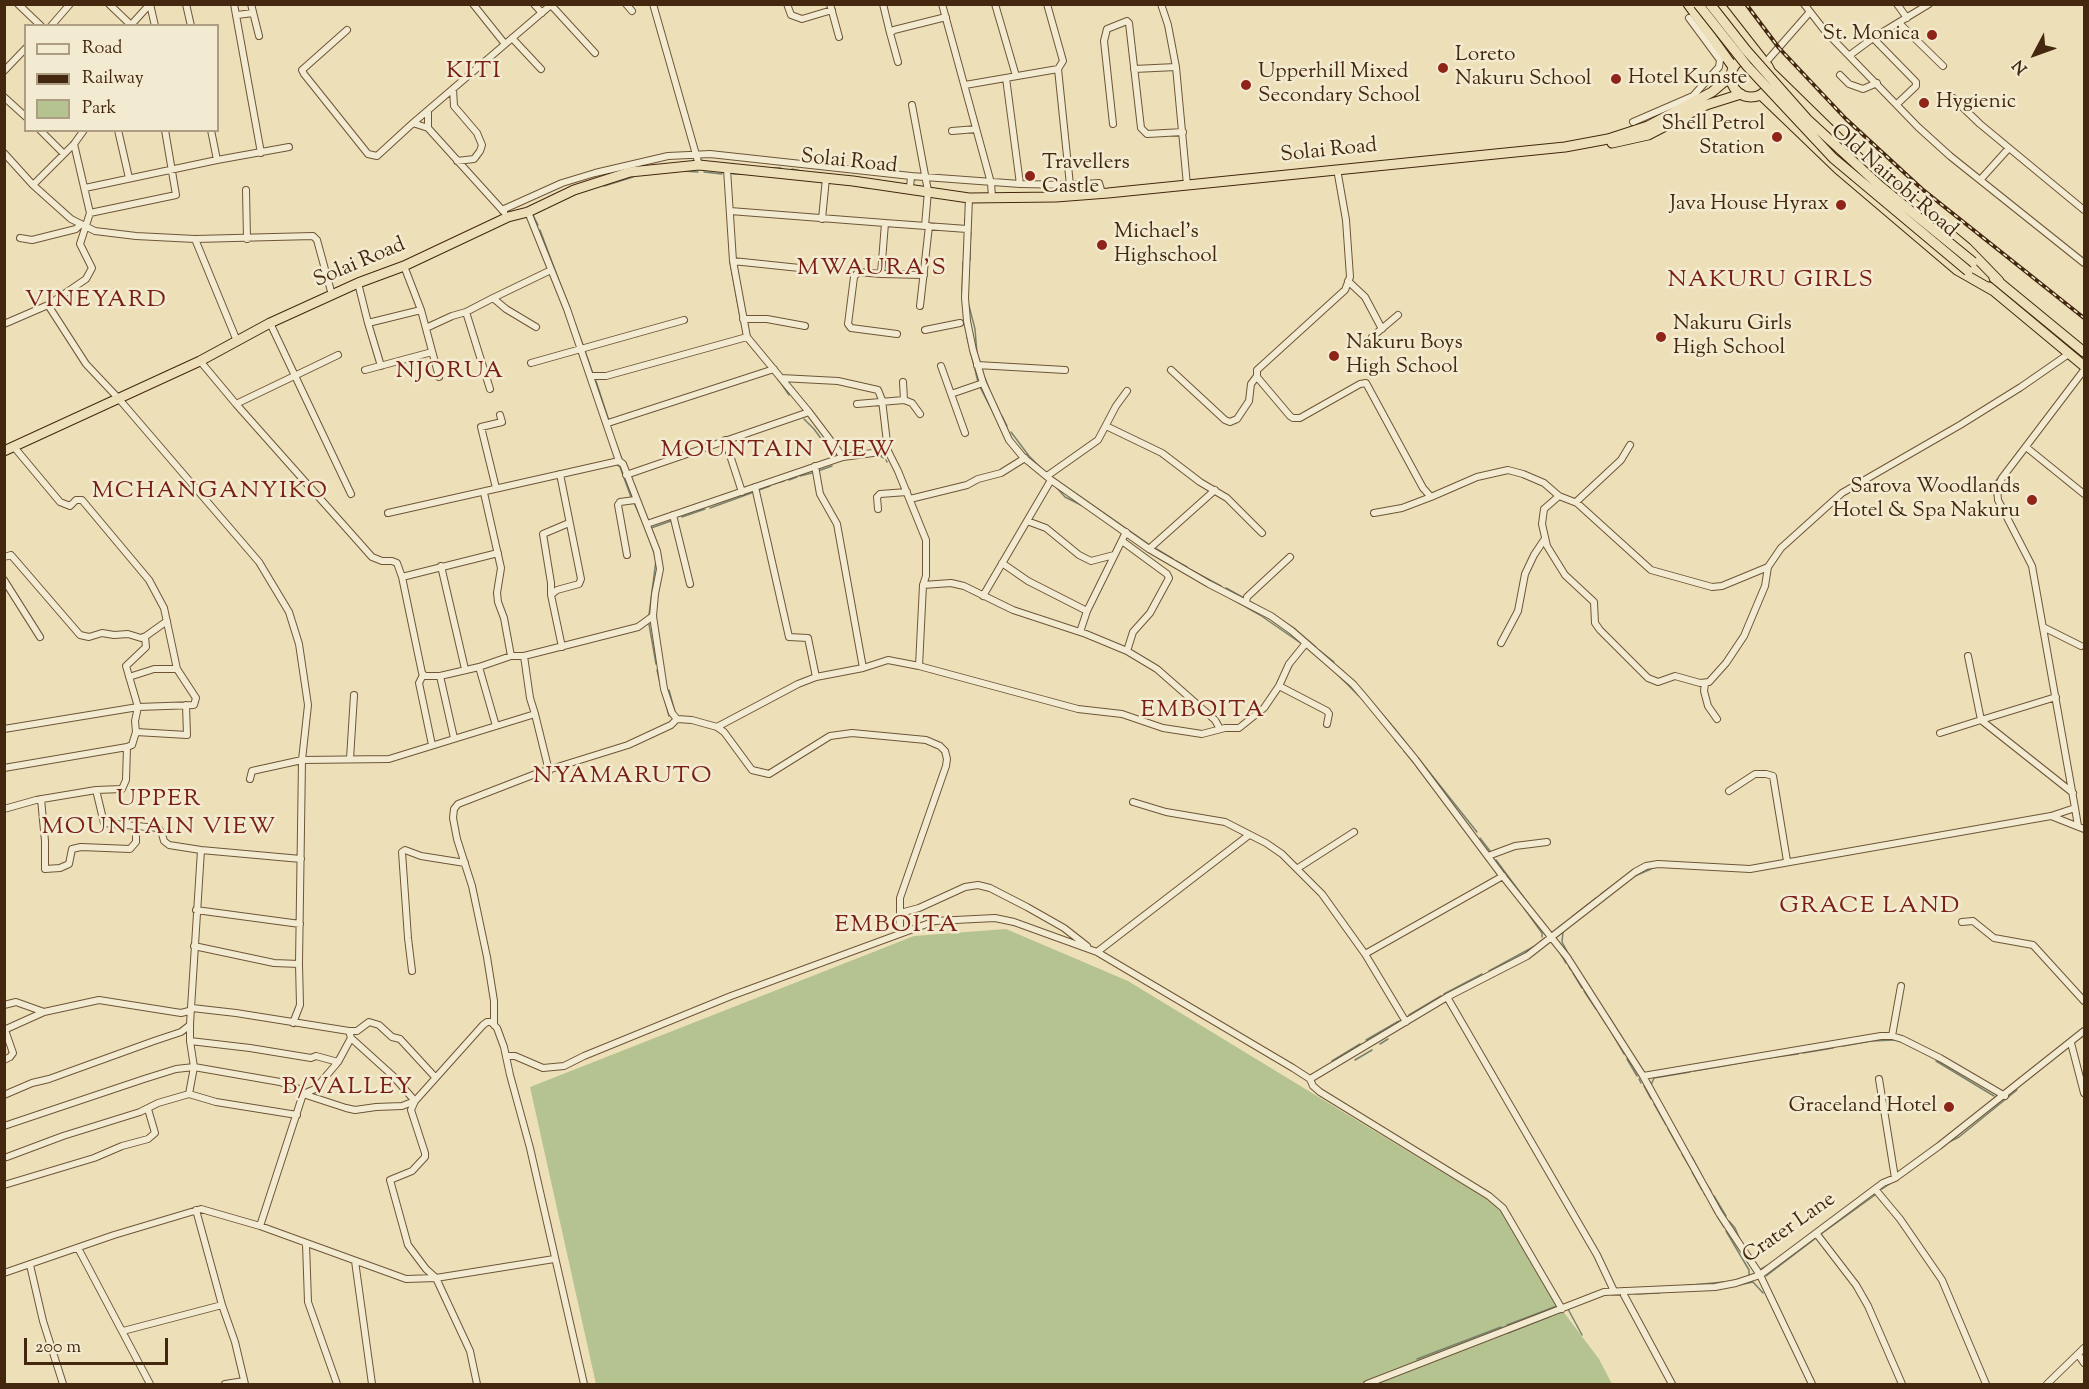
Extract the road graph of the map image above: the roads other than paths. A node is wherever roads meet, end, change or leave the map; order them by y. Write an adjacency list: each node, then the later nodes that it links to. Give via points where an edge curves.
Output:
1 (18, 4): 37 (street)
2 (70, 4): 35 (street)
3 (109, 4): 40 (street)
4 (150, 4): 41 (street); 42 (street)
5 (186, 4): 43 (street)
6 (234, 4): 31 (street)
7 (251, 4): 28 (street)
8 (473, 4): 50 (street)
9 (534, 4): 30 (street)
10 (626, 4): 27 (street)
11 (653, 4): 101 (street)
12 (787, 4): 26 (street, via 791,15 802,19)
13 (883, 4): 45 (street)
14 (942, 4): 32 (street)
15 (995, 4): 65 (street)
16 (1047, 4): 59 (street, via 1063,61)
17 (1161, 4): 57 (street)
18 (1688, 4): 62 (highway)
19 (1698, 4): 147 (highway, Old Nairobi Road, bridge, via 1747,66 1833,158)
20 (1710, 4): 145 (highway, bridge, via 1807,119 1880,186)
21 (1719, 4): 54 (highway)
22 (1803, 4): 29 (street)
23 (1897, 4): 34 (street)
24 (1929, 4): 34 (street)
25 (551, 5): 30 (street); 52 (street)
26 (831, 7): 47 (street)
27 (632, 11)
28 (253, 13): 31 (street); 46 (street)
29 (1809, 13): 53 (street); 54 (street)
30 (542, 14): 48 (street)
31 (237, 15): 97 (street)
32 (946, 16): 45 (street); 68 (street)
33 (1689, 18): 81 (street, via 1720,60 1719,67 1693,96)
34 (1907, 18): 36 (street)
35 (57, 20): 38 (street); 39 (street)
36 (1899, 23): 49 (street); 56 (street)
37 (39, 24)
38 (53, 24)
39 (61, 24)
40 (130, 24)
41 (132, 24)
42 (154, 24)
43 (190, 24)
44 (347, 30): 80 (street, via 305,66 304,74 372,156 383,151)
45 (890, 33): 55 (street)
46 (259, 36)
47 (839, 37)
48 (512, 38): 50 (street); 58 (street)
49 (1873, 38): 53 (street); 75 (street, via 1916,82)
50 (505, 44): 69 (street)
51 (24, 51): 61 (street)
52 (595, 53)
53 (1850, 55): 67 (street)
54 (1764, 61): 62 (highway, via 1746,57); 63 (highway)
55 (898, 62)
56 (1943, 66)
57 (1176, 67): 60 (street); 91 (street)
58 (542, 69)
59 (1058, 69): 65 (street); 115 (street)
60 (1134, 69): 82 (street, via 1129,23 1123,21 1107,29 1104,41); 91 (street, via 1143,132)
61 (4, 71)
62 (1732, 71): 70 (highway, via 1734,88); 94 (highway, Solai Road, via 1712,92 1648,126)
63 (1771, 72): 71 (highway, via 1770,85); 145 (highway, via 1860,159 1967,248)
64 (1840, 75): 67 (street, via 1863,89)
65 (1016, 76): 66 (street)
66 (1006, 78): 68 (street); 113 (street)
67 (1877, 83): 75 (street)
68 (965, 85): 84 (street)
69 (453, 89): 74 (street); 77 (street)
70 (1741, 94): 71 (highway); 94 (highway, via 1706,105 1648,135)
71 (1761, 95): 147 (highway, via 1838,169 1958,270)
72 (4, 97): 79 (street)
73 (1953, 98): 95 (street)
74 (436, 104): 77 (street); 78 (street)
75 (1897, 104): 111 (street, via 1950,156)
76 (912, 105): 108 (street)
77 (454, 106): 99 (street, via 481,139 480,151)
78 (428, 111): 80 (street); 83 (street)
79 (24, 115)
80 (413, 123): 83 (street)
81 (1633, 123)
82 (1113, 124)
83 (428, 128): 102 (street)
84 (976, 129): 85 (street); 112 (street)
85 (952, 131)
86 (41, 132): 98 (street)
87 (83, 132): 92 (street)
88 (118, 132): 109 (street)
89 (165, 132): 105 (street)
90 (211, 132): 100 (street)
91 (1183, 132): 116 (street)
92 (74, 144): 98 (street); 117 (street)
93 (289, 147): 97 (street)
94 (1565, 147): 103 (highway, Solai Road)
95 (2009, 148): 111 (street); 124 (street)
96 (4, 153): 114 (street)
97 (261, 153): 100 (street)
98 (64, 154): 114 (street)
99 (474, 159): 102 (street); 106 (street)
100 (217, 160): 105 (street)
101 (698, 160): 104 (highway, Solai Road); 107 (street, via 722,156); 126 (highway, Solai Road, via 608,178 574,189); 128 (street, via 668,156 595,173 562,183)
102 (457, 161): 106 (street)
103 (1337, 168): 116 (highway, Solai Road); 144 (street, via 1346,220)
104 (728, 169): 110 (highway, Solai Road); 125 (street)
105 (173, 170): 109 (street); 127 (street, via 174,196)
106 (470, 175): 128 (street)
107 (911, 176): 108 (street); 118 (street)
108 (926, 177): 112 (street); 120 (street)
109 (129, 178): 117 (street)
110 (826, 178): 118 (highway, Solai Road); 129 (street)
111 (1981, 179): 138 (street)
112 (991, 183): 113 (street); 122 (street)
113 (1020, 184): 115 (street)
114 (33, 185): 131 (street)
115 (1070, 185): 121 (street, via 1100,183)
116 (1187, 185): 121 (highway, Solai Road)
117 (85, 188): 127 (street)
118 (910, 188): 120 (highway, Solai Road)
119 (246, 190): 136 (street)
120 (928, 191): 123 (highway, Solai Road); 132 (street)
121 (1102, 193): 122 (highway, Solai Road)
122 (992, 197): 123 (highway, Solai Road)
123 (969, 198): 133 (street)
124 (2085, 210)
125 (730, 211): 129 (street); 137 (street)
126 (528, 212): 128 (highway, Solai Road); 141 (street)
127 (90, 213): 131 (street)
128 (505, 214): 139 (highway, Solai Road)
129 (822, 219): 130 (street)
130 (885, 223): 132 (street); 142 (street)
131 (82, 226): 134 (street, via 32,240); 135 (street, via 136,236); 150 (street, via 80,244 92,268 86,279)
132 (927, 226): 133 (street); 143 (street)
133 (967, 229): 177 (street, via 965,298)
134 (20, 238)
135 (195, 239): 136 (street); 169 (street)
136 (247, 239): 148 (street, via 313,236)
137 (733, 261): 140 (street); 155 (street)
138 (2085, 263)
139 (404, 266): 146 (highway, Solai Road); 152 (street)
140 (809, 269)
141 (552, 270): 149 (street); 170 (street)
142 (881, 274): 143 (street); 166 (street, via 858,272 854,277 849,326)
143 (924, 275): 151 (street)
144 (1348, 281): 164 (street, via 1365,297); 188 (street, via 1345,290 1258,367)
145 (1999, 281): 172 (highway)
146 (358, 283): 148 (highway, Solai Road); 159 (street)
147 (1992, 290): 173 (highway, Old Nairobi Road)
148 (332, 295): 158 (highway, Solai Road)
149 (493, 297): 153 (street); 162 (street)
150 (48, 305): 160 (street); 195 (street, via 86,364)
151 (920, 306)
152 (421, 310): 159 (street); 163 (street)
153 (466, 312): 163 (street); 192 (street)
154 (1398, 315): 164 (street)
155 (743, 319): 161 (street); 167 (street)
156 (684, 320): 170 (street)
157 (960, 322): 165 (street)
158 (270, 323): 169 (highway, Solai Road); 185 (street)
159 (368, 323): 178 (street)
160 (4, 324)
161 (805, 326)
162 (536, 327)
163 (426, 328): 171 (street)
164 (1382, 329): 168 (street)
165 (925, 330)
166 (897, 334)
167 (747, 337): 181 (street); 187 (street, via 615,374)
168 (1372, 338)
169 (237, 341): 175 (highway, Solai Road)
170 (582, 348): 176 (street); 187 (street)
171 (432, 352): 178 (street); 186 (street)
172 (2085, 352)
173 (2070, 353): 180 (highway, Old Nairobi Road); 250 (street, via 1969,420 1842,493 1781,548)
174 (338, 354): 185 (street)
175 (200, 361): 195 (highway, Solai Road); 198 (street)
176 (531, 363)
177 (977, 365): 183 (street); 191 (street)
178 (381, 366): 182 (street)
179 (941, 366): 194 (street)
180 (2085, 368): 209 (street)
181 (774, 369): 189 (street); 203 (street)
182 (365, 370)
183 (1065, 370)
184 (1171, 370): 188 (street, via 1230,422 1237,419 1249,401 1251,384)
185 (294, 376): 198 (street); 224 (street)
186 (440, 376)
187 (591, 376): 203 (street)
188 (1257, 376): 228 (street, via 1296,419 1366,383)
189 (781, 378): 196 (street, via 838,381 873,388); 200 (street)
190 (903, 382): 197 (street)
191 (982, 383): 194 (street); 213 (street, via 1009,440)
192 (490, 389)
193 (1128, 391): 204 (street)
194 (951, 394): 205 (street)
195 (119, 399): 208 (highway, Solai Road); 303 (street, via 259,562 289,612 299,644 308,705)
196 (882, 400): 197 (street); 199 (street); 211 (street)
197 (904, 400): 201 (street, via 912,403)
198 (236, 404): 251 (street, via 372,557 396,562)
199 (857, 404)
200 (809, 412): 206 (street); 212 (street)
201 (920, 414)
202 (500, 415): 220 (street, via 502,422 481,427)
203 (608, 423): 214 (street)
204 (1106, 426): 218 (street, via 1098,440); 221 (street, via 1162,453)
205 (965, 433)
206 (724, 440): 217 (street); 222 (street)
207 (1630, 445): 230 (street, via 1621,460)
208 (14, 447): 210 (highway, Solai Road); 260 (street, via 60,502 70,506 82,500 149,580 162,601)
209 (2026, 447): 225 (street); 261 (street, via 1998,484 1997,497 2031,564)
210 (4, 451)
211 (888, 452): 212 (street); 226 (street)
212 (843, 457): 215 (street)
213 (1025, 458): 218 (street); 226 (street, via 1001,473 967,485)
214 (619, 461): 216 (street); 217 (street)
215 (814, 466): 219 (street); 275 (street, via 820,494 837,524)
216 (560, 474): 220 (street); 236 (street)
217 (626, 475): 229 (street)
218 (1049, 478): 235 (street); 238 (street)
219 (755, 487): 222 (street); 281 (street, via 789,637 808,638)
220 (496, 488): 223 (street)
221 (1215, 490): 239 (street); 242 (street)
222 (742, 492): 234 (street)
223 (484, 493): 232 (street); 243 (street)
224 (351, 494)
225 (2085, 494)
226 (908, 495): 231 (street, via 880,494); 254 (street, via 926,540)
227 (1558, 496): 228 (street, via 1538,480 1508,470 1478,477); 230 (street); 240 (street, via 1544,509)
228 (1431, 498): 233 (street)
229 (635, 500): 237 (street); 244 (street, via 618,505)
230 (1576, 502): 250 (street, via 1656,573 1716,588)
231 (878, 509)
232 (388, 513)
233 (1374, 513)
234 (673, 515): 237 (street); 253 (street)
235 (1027, 521): 245 (street, via 1047,528 1092,561); 248 (street)
236 (569, 523): 255 (street, via 543,534); 255 (street, via 581,579 579,584)
237 (647, 524): 259 (street, via 660,562)
238 (1126, 532): 241 (street); 242 (street)
239 (1262, 533)
240 (1544, 540): 266 (street, via 1525,574 1518,611); 282 (street, via 1565,575 1594,602 1595,623 1600,630 1648,678 1658,682 1675,676)
241 (1122, 541): 245 (street); 269 (street, via 1169,578 1150,613 1133,632)
242 (1149, 549): 257 (street)
243 (498, 553): 249 (street); 270 (street, via 498,602)
244 (627, 555)
245 (1114, 555): 258 (street)
246 (4, 557): 264 (street, via 10,555 80,635)
247 (1290, 557): 257 (street, via 1247,597)
248 (1002, 563): 256 (street); 258 (street)
249 (441, 566): 251 (street); 277 (street)
250 (1768, 567): 282 (street, via 1765,586 1744,636 1726,663)
251 (402, 577): 278 (street)
252 (4, 580): 263 (street)
253 (690, 584)
254 (923, 585): 256 (street, via 951,583); 273 (street)
255 (551, 595): 268 (street)
256 (983, 596): 262 (street)
257 (1246, 603): 265 (street, via 1271,616)
258 (1087, 611): 262 (street)
259 (653, 616): 268 (street, via 638,627); 289 (street, via 664,689)
260 (167, 621): 264 (street); 276 (street)
261 (2043, 627): 267 (street); 285 (street)
262 (1080, 632): 269 (street)
263 (40, 637)
264 (145, 637): 280 (street, via 146,647 126,666)
265 (1306, 643): 283 (street, via 1289,664); 321 (street, via 1365,698)
266 (1501, 643)
267 (2081, 646)
268 (562, 647): 271 (street)
269 (1127, 651): 296 (street, via 1157,669 1215,720)
270 (511, 656): 271 (street); 274 (street)
271 (524, 656): 288 (street)
272 (1968, 656): 291 (street)
273 (919, 666): 275 (street, via 888,660); 296 (street, via 1078,709 1122,714 1163,728 1202,734)
274 (479, 667): 277 (street); 293 (street)
275 (863, 668): 281 (street)
276 (177, 669): 280 (street, via 154,669); 286 (street, via 196,698 194,705)
277 (465, 669): 279 (street)
278 (423, 675): 279 (street); 300 (street, via 420,683)
279 (440, 676): 299 (street)
280 (129, 677): 287 (street)
281 (816, 677): 294 (street)
282 (1705, 684): 290 (street, via 1708,706)
283 (1279, 686): 292 (street, via 1327,711); 296 (street, via 1264,708 1239,728)
284 (354, 694): 302 (street)
285 (2056, 697): 291 (street); 309 (street)
286 (186, 705): 287 (street); 297 (street, via 187,735)
287 (138, 706): 295 (street); 297 (street)
288 (536, 714): 293 (street); 305 (street)
289 (677, 719): 294 (street); 305 (street, via 628,745)
290 (1717, 719)
291 (1981, 720): 298 (street); 309 (street)
292 (1327, 724)
293 (496, 726): 299 (street)
294 (717, 727): 328 (street, via 753,770 769,774 830,736 852,733 926,740 945,751 946,766 900,898)
295 (4, 729)
296 (1220, 729)
297 (136, 732): 301 (street, via 132,745)
298 (1940, 733)
299 (454, 738): 300 (street)
300 (432, 745): 302 (street, via 388,759)
301 (127, 747): 304 (street); 307 (street, via 122,789)
302 (350, 759): 303 (street)
303 (302, 760): 306 (street, via 252,771); 322 (street)
304 (4, 768)
305 (549, 771): 324 (street, via 458,804 453,818)
306 (250, 779)
307 (96, 790): 310 (street); 315 (street, via 104,823)
308 (1730, 791): 323 (street, via 1755,774 1773,776)
309 (2073, 793): 312 (street)
310 (41, 799): 313 (street); 315 (street, via 45,869 69,864 72,849 130,849 136,842)
311 (1133, 802): 318 (street, via 1225,822)
312 (2075, 808): 314 (street); 316 (street)
313 (4, 809)
314 (2051, 816): 316 (street); 323 (street)
315 (136, 826): 320 (street, via 158,828 169,845)
316 (2082, 828)
317 (1354, 832): 325 (street)
318 (1249, 835): 325 (street, via 1274,848); 335 (street)
319 (1547, 842): 321 (street, via 1515,846)
320 (201, 850): 322 (street); 327 (street)
321 (1488, 856): 326 (street)
322 (301, 859): 330 (street)
323 (1787, 861): 332 (street, via 1749,869 1646,866)
324 (465, 863): 338 (street, via 402,852); 348 (street, via 487,957)
325 (1298, 868): 336 (street)
326 (1503, 876): 332 (street); 336 (street)
327 (196, 910): 330 (street); 333 (street)
328 (900, 913): 331 (street); 334 (street, via 978,885 1027,907)
329 (1962, 922): 341 (street, via 1973,921 1994,938 2033,945)
330 (300, 924): 337 (street)
331 (900, 932): 334 (street, via 935,921 995,918); 355 (street, via 564,1066 543,1068)
332 (1551, 936): 340 (street, via 1527,957); 359 (street)
333 (194, 946): 337 (street, via 273,963); 343 (street)
334 (1090, 948): 335 (street)
335 (1097, 952): 361 (street)
336 (1365, 954): 346 (street)
337 (299, 964): 345 (street, via 300,1005)
338 (412, 971)
339 (1901, 986): 352 (street)
340 (1447, 997): 346 (street); 387 (street)
341 (2085, 1001)
342 (4, 1005): 344 (street, via 16,1002)
343 (190, 1010): 344 (street, via 99,1000); 345 (street, via 236,1012); 347 (street)
344 (44, 1012): 349 (street)
345 (293, 1023): 351 (street)
346 (1406, 1023): 361 (street)
347 (190, 1024): 353 (street); 366 (street, via 181,1032)
348 (494, 1025): 355 (street); 360 (street, via 487,1022)
349 (5, 1030): 356 (street, via 13,1053)
350 (2085, 1031): 354 (street, Crater Lane)
351 (350, 1035): 357 (street); 360 (street, via 369,1022 379,1025 400,1040); 368 (street)
352 (1892, 1036): 359 (street); 367 (street, via 1940,1058)
353 (190, 1041): 357 (street); 358 (street)
354 (2071, 1043): 363 (street); 367 (street, Crater Lane)
355 (506, 1056): 381 (street)
356 (4, 1060)
357 (338, 1062): 365 (street, via 315,1089)
358 (194, 1067): 364 (street); 365 (street, via 280,1082); 371 (street, via 144,1078)
359 (1643, 1076): 385 (street, via 1719,1213)
360 (435, 1077): 368 (street)
361 (1310, 1079): 390 (street, via 1320,1092 1497,1202)
362 (1879, 1079): 373 (street)
363 (2085, 1093)
364 (189, 1094): 369 (street); 370 (street)
365 (303, 1094): 368 (street, via 355,1110 402,1106); 370 (street)
366 (4, 1095)
367 (2005, 1096): 373 (street, Crater Lane)
368 (415, 1101): 386 (street, via 411,1110 425,1157 412,1171 390,1180 408,1245)
369 (148, 1110): 372 (street); 374 (street, via 155,1133 148,1138)
370 (297, 1116): 377 (street)
371 (4, 1126)
372 (7, 1157)
373 (1895, 1178): 375 (street, Crater Lane)
374 (4, 1185)
375 (1875, 1189): 378 (street, Crater Lane); 407 (street, via 1942,1280)
376 (196, 1210): 377 (street, via 207,1209); 380 (street); 389 (street)
377 (260, 1226): 379 (street)
378 (1815, 1233): 385 (street, Crater Lane); 406 (street, via 1856,1285)
379 (306, 1244): 382 (street); 399 (street, via 308,1302)
380 (78, 1248): 383 (street); 391 (street)
381 (554, 1259): 386 (street); 402 (street)
382 (355, 1261): 386 (street, via 406,1279); 400 (street)
383 (30, 1264): 384 (street); 396 (street)
384 (4, 1273)
385 (1760, 1275): 388 (street, Crater Lane, via 1714,1287); 405 (street)
386 (436, 1278): 401 (street, via 470,1351)
387 (1614, 1291): 388 (street, Crater Lane); 390 (street, Crater Lane)
388 (1624, 1291): 404 (street)
389 (222, 1305): 391 (street); 395 (street)
390 (1562, 1309): 403 (street, Crater Lane)
391 (123, 1331): 397 (street)
392 (2085, 1348): 393 (street)
393 (2078, 1354): 394 (street); 408 (street)
394 (2085, 1363)
395 (245, 1383): 398 (street)
396 (63, 1384)
397 (150, 1384)
398 (225, 1384)
399 (337, 1384)
400 (372, 1384)
401 (477, 1384)
402 (584, 1384)
403 (1367, 1384)
404 (1672, 1384)
405 (1812, 1384)
406 (1902, 1384)
407 (1986, 1384)
408 (2046, 1384)

